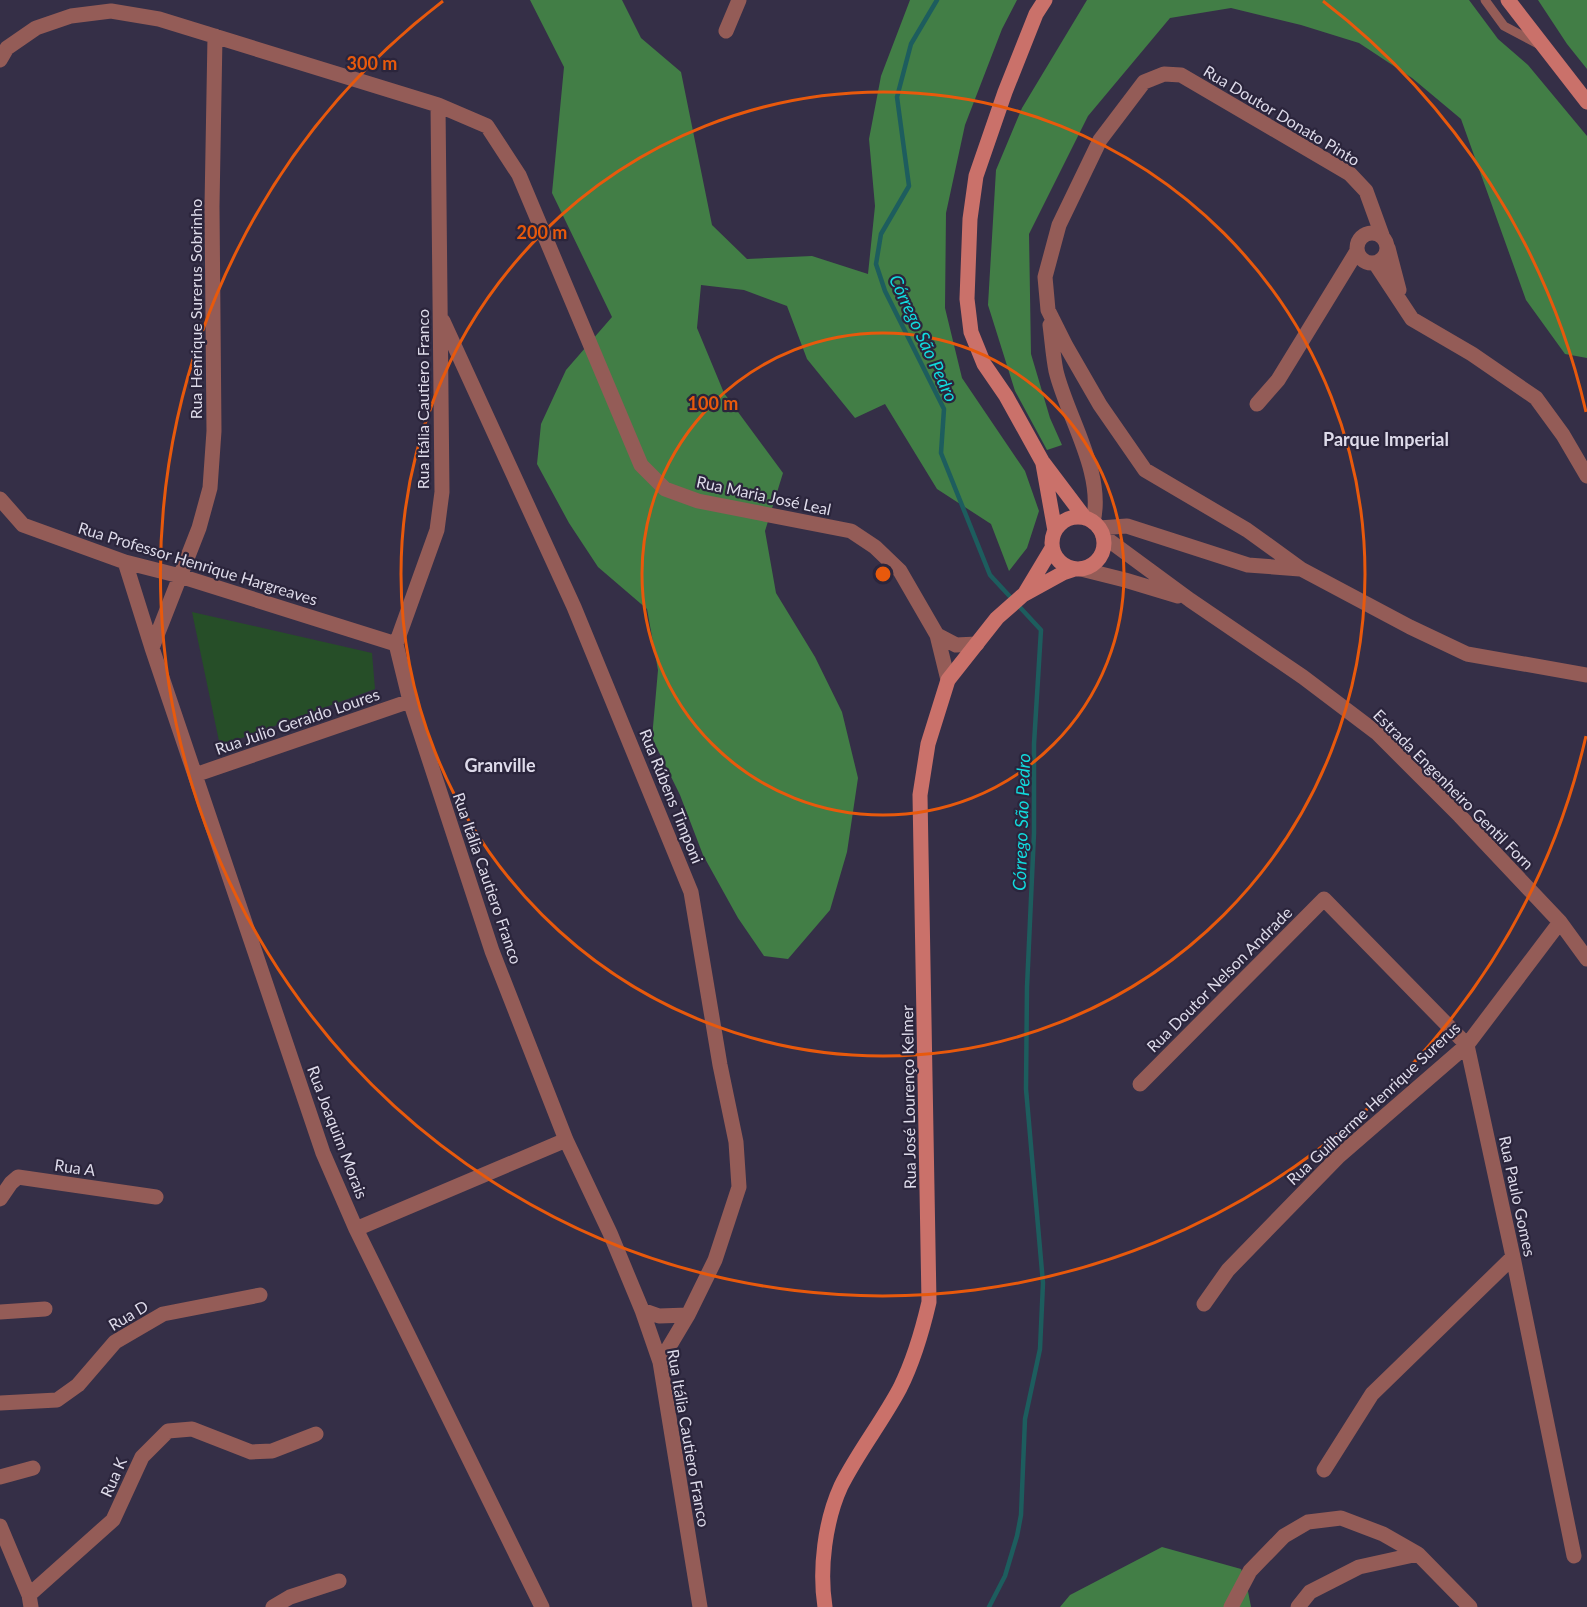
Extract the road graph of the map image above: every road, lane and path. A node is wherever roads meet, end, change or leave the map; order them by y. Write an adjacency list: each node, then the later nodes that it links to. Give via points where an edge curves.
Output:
1 (739, 0): 6 (street)
2 (1045, 0): 5 (main road, Estrada Engenheiro Gentil Forn)
3 (1485, 0): 8 (lane, via 1504,26)
4 (1508, 0): 8 (main road)
5 (1036, 7): 21 (main road, Estrada Engenheiro Gentil Forn, via 976,176 967,299 971,332 984,364)
6 (726, 31)
7 (215, 36): 9 (street, via 111,10 71,16 36,28 8,48); 11 (street); 30 (street, Rua Henrique Surerus Sobrinho, via 214,431 210,488)
8 (1543, 47): 10 (main road)
9 (0, 60)
10 (1587, 102)
11 (438, 105): 19 (street, Rua Itália Cautiero Franco); 33 (street, Rua Maria José Leal, via 487,126 519,175 641,465 665,489 698,501 851,531 875,546 900,571)
12 (1366, 191): 13 (street); 14 (street, Rua Doutor Donato Pinto); 18 (street, Rua Doutor Donato Pinto, via 1350,174 1317,153 1181,75 1164,74 1144,82 1100,140 1059,225 1045,277)
13 (1364, 235): 14 (street, via 1373,232); 15 (street)
14 (1385, 242): 16 (street, via 1381,260); 17 (street, Rua Doutor Donato Pinto)
15 (1357, 251): 16 (street, via 1364,261); 20 (street, via 1278,380)
16 (1375, 263): 17 (street)
17 (1402, 302): 22 (street, via 1412,319 1536,398)
18 (1048, 310): 24 (street, Rua Doutor Donato Pinto, via 1056,372 1094,486); 29 (street, Rua Doutor Donato Pinto, via 1100,405 1145,470 1247,530)
19 (440, 315): 34 (street, Rua Itália Cautiero Franco, via 442,492 437,530); 55 (street, Rua Rúbens Timponi, via 574,607 692,892 736,1142 739,1187 715,1260)
20 (1257, 404)
21 (1042, 461): 24 (main road, Estrada Engenheiro Gentil Forn); 25 (main road, Estrada Engenheiro Gentil Forn)
22 (1587, 476)
23 (0, 499): 27 (street, Rua Professor Henrique Hargreaves, via 23,525)
24 (1095, 526): 25 (main road, via 1068,519); 28 (main road, via 1104,545 1102,554 1090,566); 29 (street, Rua Doutor Donato Pinto, via 1127,526 1248,565); 32 (street, Estrada Engenheiro Gentil Forn)
25 (1055, 531): 26 (main road)
26 (1052, 548): 28 (main road, via 1060,562); 31 (main road, Rua José Lourenço Kelmer)
27 (125, 562): 30 (street, Rua Professor Henrique Hargreaves); 36 (street, Rua Joaquim Morais)
28 (1078, 569): 31 (main road, Rua José Lourenço Kelmer, via 1063,573); 32 (street, Estrada Engenheiro Gentil Forn)
29 (1301, 569): 37 (street, Rua Doutor Donato Pinto, via 1467,654)
30 (180, 576): 34 (street, Rua Professor Henrique Hargreaves); 36 (street)
31 (1023, 596): 35 (main road, Rua José Lourenço Kelmer, via 997,618)
32 (1190, 600): 41 (street, Estrada Engenheiro Gentil Forn, via 1377,733)
33 (937, 635): 35 (street, via 956,645); 38 (street, Rua Maria José Leal)
34 (396, 644): 39 (street, Rua Itália Cautiero Franco)
35 (977, 644): 38 (main road, Rua José Lourenço Kelmer)
36 (152, 648): 40 (street, Rua Joaquim Morais)
37 (1587, 675)
38 (948, 680): 70 (main road, Rua José Lourenço Kelmer, via 928,744 920,795 929,1302 920,1343 900,1388 841,1487 826,1530)
39 (410, 701): 40 (street, Rua Julio Geraldo Loures); 45 (street, Rua Itália Cautiero Franco, via 492,951)
40 (195, 775): 48 (street, Rua Joaquim Morais, via 323,1153)
41 (1560, 922): 42 (street, Estrada Engenheiro Gentil Forn); 43 (street, Rua Guilherme Henrique Surerus)
42 (1587, 959)
43 (1467, 1045): 44 (street, Rua Doutor Nelson Andrade, via 1324,899); 49 (street, Rua Paulo Gomes); 51 (street, Rua Guilherme Henrique Surerus, via 1339,1156 1228,1270)
44 (1140, 1084)
45 (566, 1140): 48 (street); 53 (street, Rua Itália Cautiero Franco)
46 (156, 1197): 47 (street, Rua A, via 18,1177 10,1182)
47 (0, 1199)
48 (356, 1229): 68 (street, Rua Joaquim Morais)
49 (1513, 1257): 60 (street, via 1372,1394); 64 (street, Rua Paulo Gomes)
50 (260, 1294): 57 (street, Rua D, via 163,1314 115,1342 78,1385 57,1400)
51 (1204, 1304)
52 (45, 1309): 54 (street)
53 (642, 1310): 55 (street, via 659,1316); 56 (street, Rua Itália Cautiero Franco)
54 (0, 1311)
55 (688, 1315): 56 (street, Rua Rúbens Timponi)
56 (660, 1362): 69 (street, Rua Itália Cautiero Franco)
57 (0, 1403)
58 (316, 1434): 66 (street, Rua K, via 272,1451 252,1452 192,1429 168,1431 142,1456 113,1520)
59 (33, 1468): 61 (street)
60 (1324, 1470)
61 (0, 1477)
62 (0, 1526): 66 (street)
63 (1418, 1554): 71 (street, via 1383,1534 1341,1518 1308,1522 1284,1536 1250,1571); 72 (street, via 1359,1567 1310,1592); 73 (street)
64 (1574, 1556)
65 (339, 1581): 67 (street, via 290,1597)
66 (30, 1601)
67 (273, 1607)
68 (542, 1607)
69 (699, 1607)
70 (825, 1607)
71 (1231, 1607)
72 (1298, 1607)
73 (1470, 1607)

